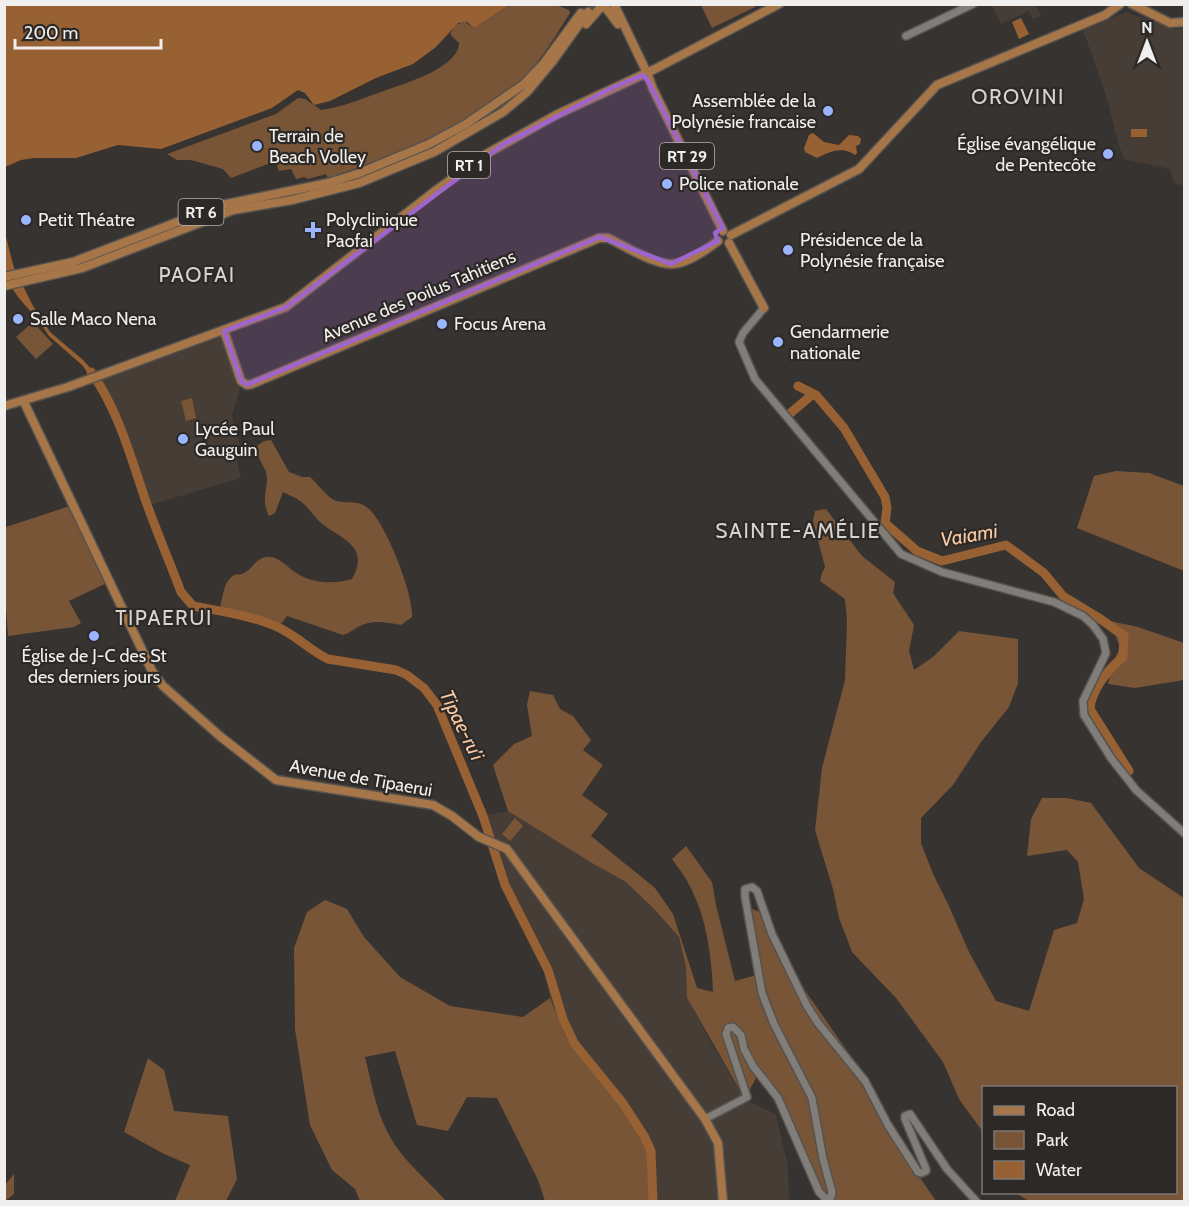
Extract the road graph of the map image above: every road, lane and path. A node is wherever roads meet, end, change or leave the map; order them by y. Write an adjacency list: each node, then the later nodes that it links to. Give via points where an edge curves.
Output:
1 (779, 4): 8 (main road, RT 1)
2 (973, 4): 7 (street)
3 (1120, 4): 10 (main road, via 1097,18 937,85 859,169)
4 (1132, 4): 6 (main road, via 1170,23)
5 (598, 7): 8 (main road, RT 29, via 617,22); 9 (main road, RT 6); 9 (main road, via 556,66); 12 (main road, RT 6, via 507,96 429,144 357,174 222,205)
6 (1185, 22)
7 (906, 36)
8 (646, 77): 10 (main road, RT 29); 15 (main road, RT 1, via 556,115 488,153 286,307)
9 (527, 92): 12 (main road, RT 6, via 469,132 388,172 329,192 233,210 82,268)
10 (728, 236): 14 (main road, RT 29); 15 (main road, Avenue des Poilus Tahitiens, via 718,234 718,242 704,251 670,264 608,238 595,239 252,384 243,384 237,373)
11 (4, 277): 12 (main road, RT 6)
12 (24, 277): 13 (main road, RT 6)
13 (4, 286)
14 (764, 308): 18 (street, via 738,342 755,380 901,554 942,572 1054,602 1083,616 1100,634 1106,653 1083,701 1084,715 1136,790)
15 (224, 330): 16 (main road, RT 1)
16 (24, 402): 17 (main road, RT 1); 19 (main road, Avenue de Tipaerui, via 152,671 170,692 276,780 433,805 473,833 507,849)
17 (4, 406)
18 (1185, 833)
19 (705, 1119): 20 (main road, Avenue de Tipaerui, via 717,1143); 21 (street, via 747,1097 726,1034 733,1027 741,1035 753,1066 781,1104 819,1192 826,1199 831,1197 812,1098 762,993 745,897 745,889 752,887 813,1016 865,1081 918,1172 926,1169 905,1119 908,1114)
20 (723, 1202)
21 (977, 1202)

